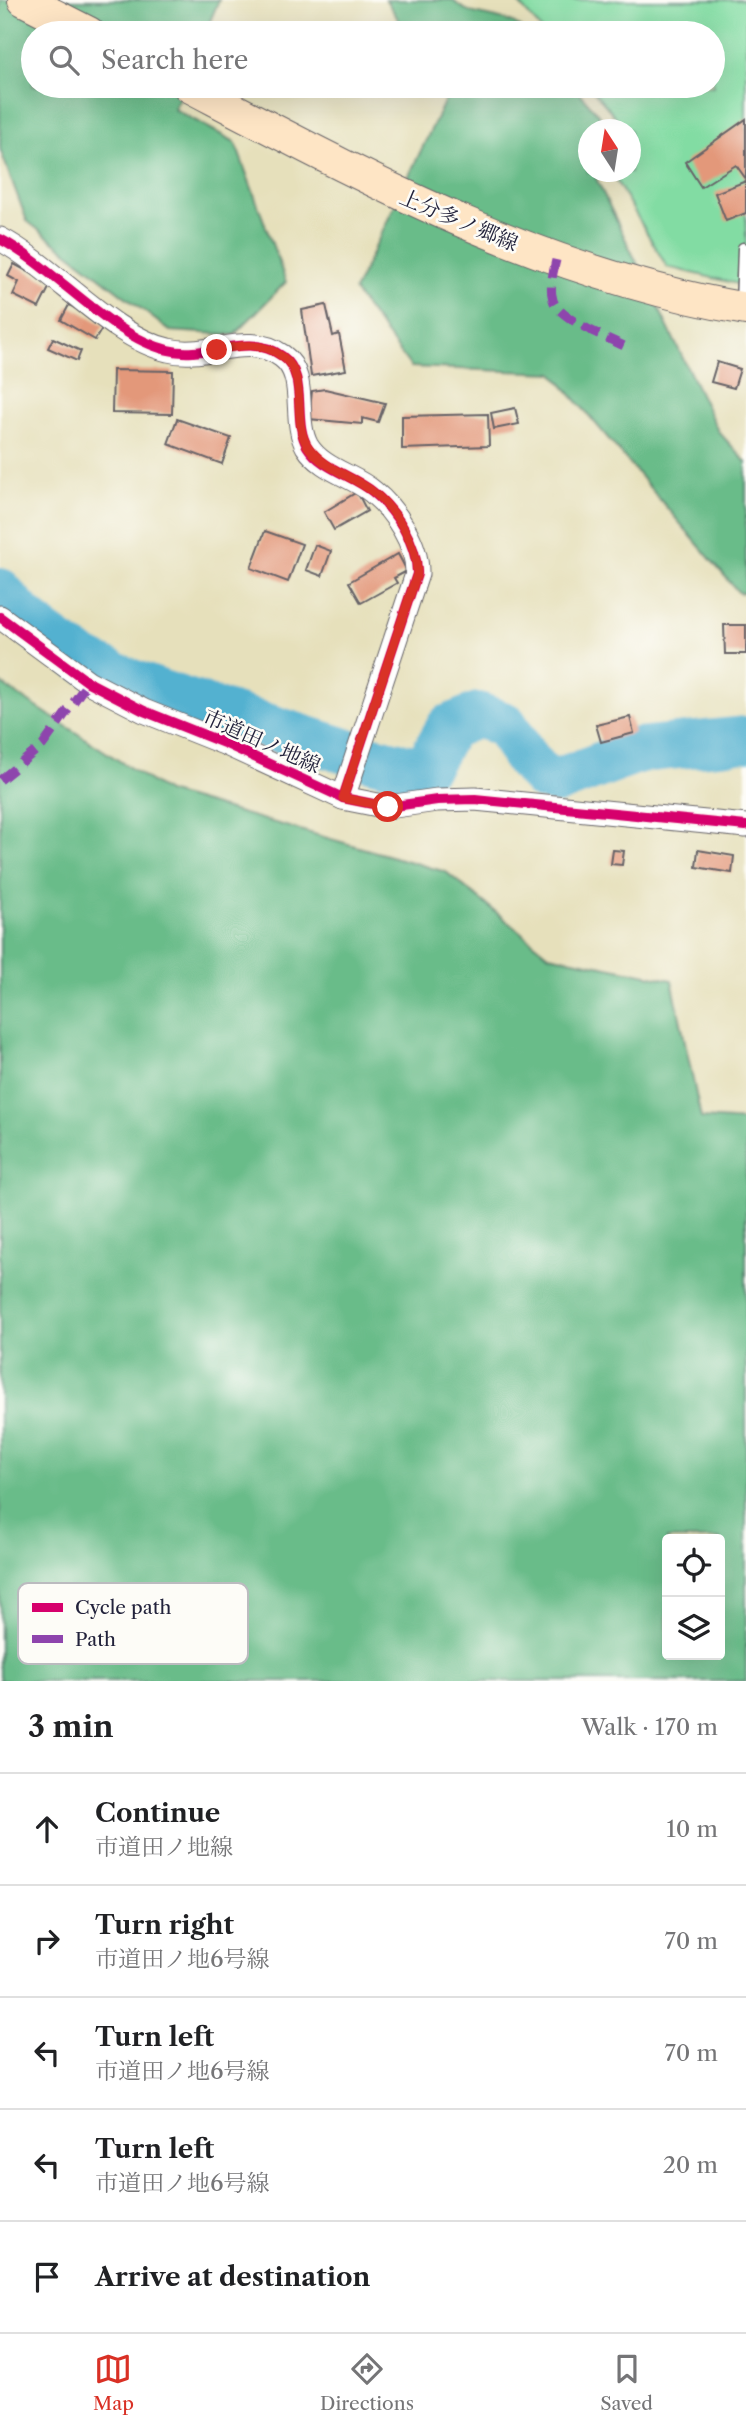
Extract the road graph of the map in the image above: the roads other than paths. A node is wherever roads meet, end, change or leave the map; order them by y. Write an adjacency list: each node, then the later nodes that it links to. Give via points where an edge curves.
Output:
1 (24, 0): 2 (main road)
2 (65, 21)
3 (212, 98): 6 (main road, 上分多ノ郷線, via 386,190 500,239 603,275)
4 (0, 239): 8 (street, via 111,321 149,343 169,351 245,344 272,350 292,366 308,447 329,466 372,491 403,528 417,562 415,581)
5 (743, 248): 6 (lane)
6 (743, 308)
7 (0, 617): 8 (street, 市道田ノ地線, via 88,681 144,711)
8 (347, 787): 9 (street, 市道田ノ地線, via 388,807 475,799)
9 (746, 827)

